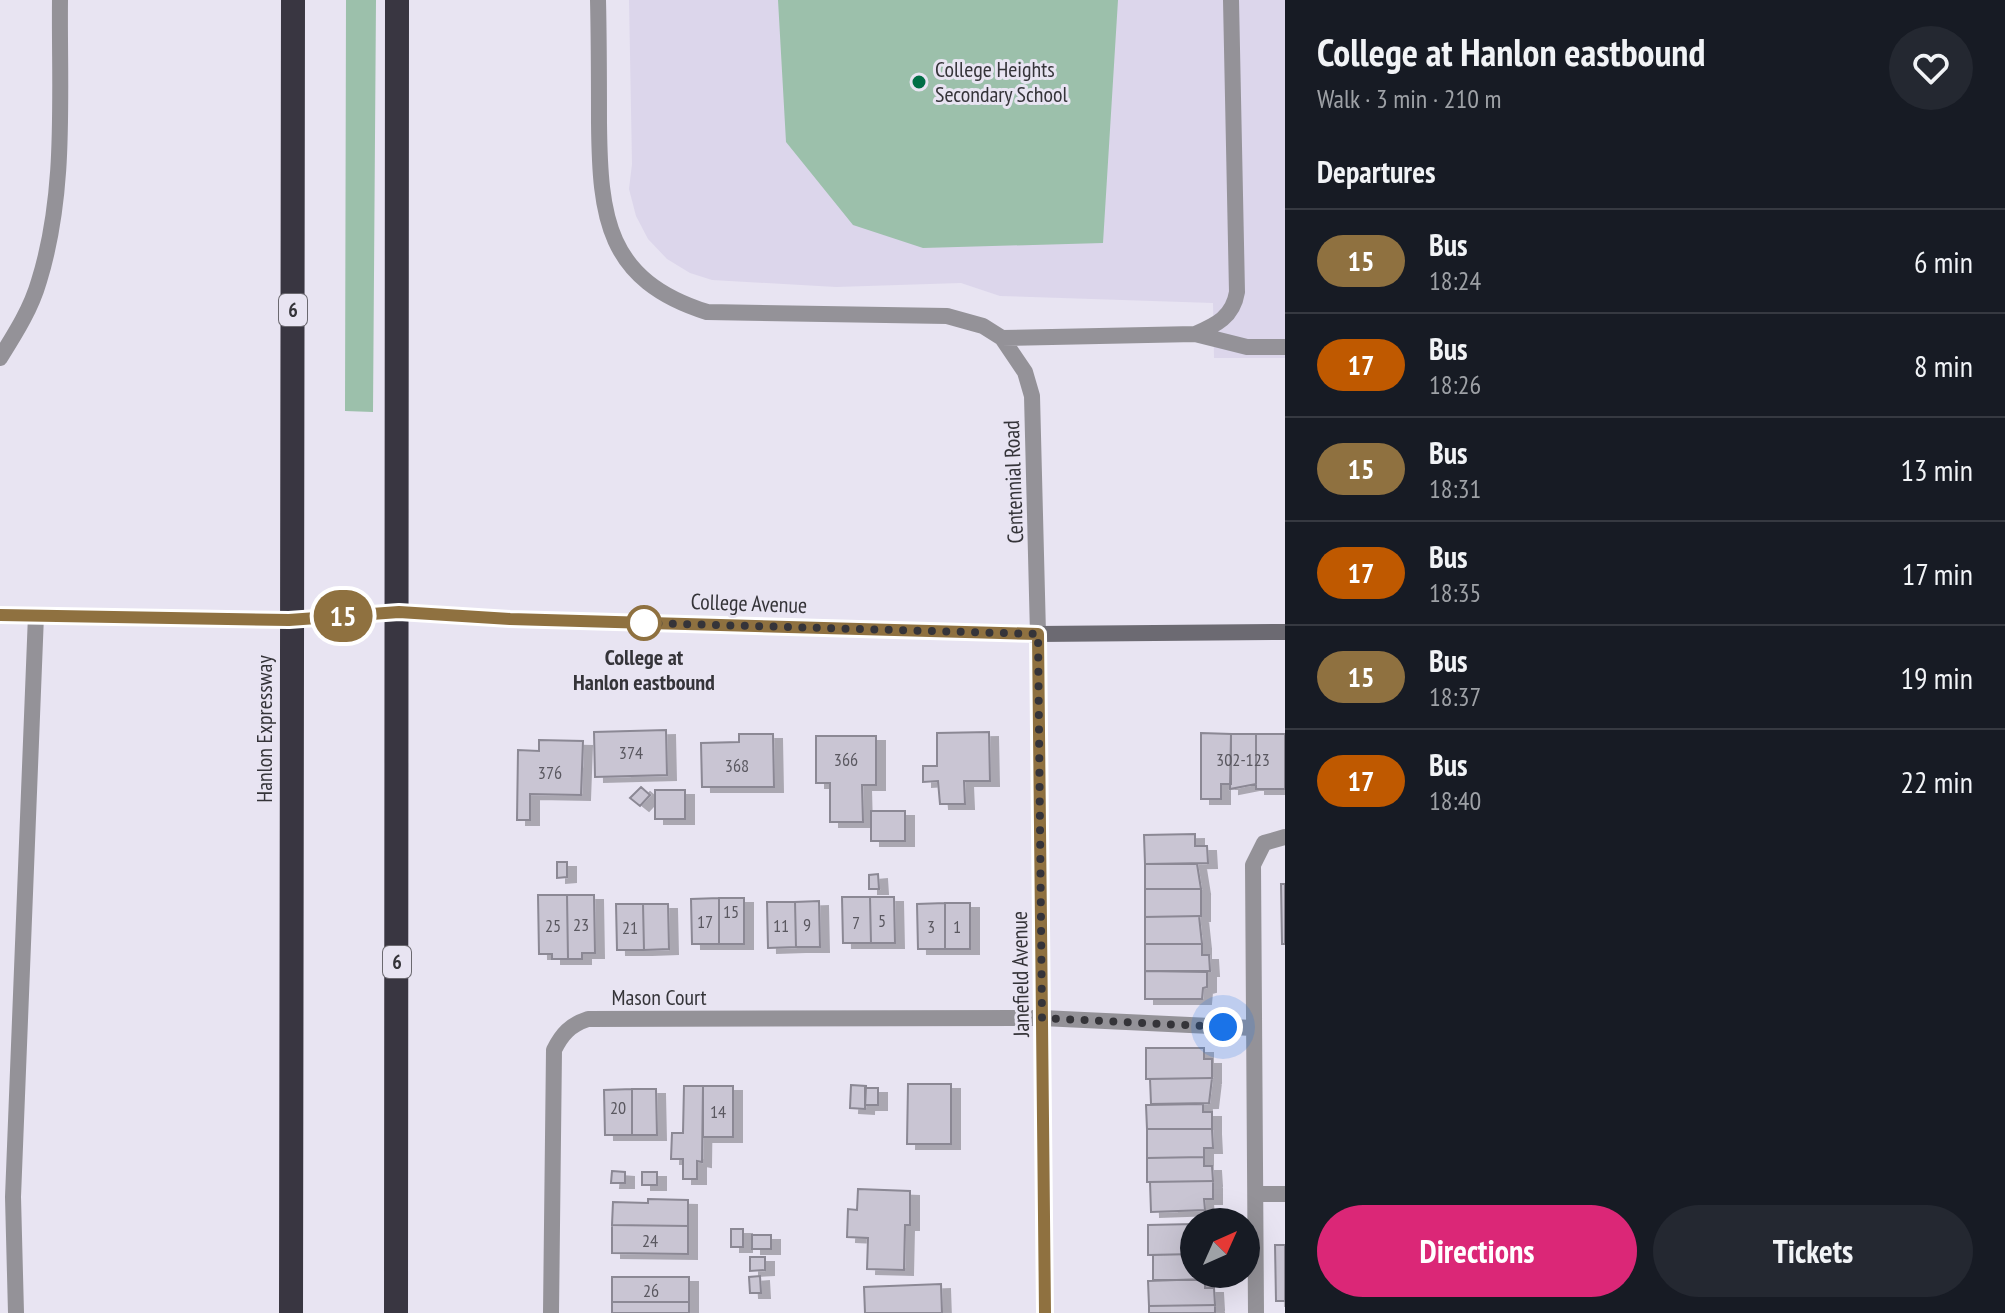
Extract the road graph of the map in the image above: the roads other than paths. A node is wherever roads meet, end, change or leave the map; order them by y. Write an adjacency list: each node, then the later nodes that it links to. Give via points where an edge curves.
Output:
1 (60, 0): 9 (street, via 54,222 39,284)
2 (293, 0): 13 (highway, Hanlon Expressway / 6)
3 (397, 0): 10 (highway, 6)
4 (598, 0): 7 (street, via 603,207 614,242 656,288 680,304 707,312 947,316 983,326)
5 (1231, 0): 6 (street, via 1237,292 1235,308 1218,324)
6 (1195, 334): 7 (street); 8 (street, via 1247,347)
7 (1002, 338): 15 (street, Centennial Road, via 1025,372 1032,396)
8 (1285, 347)
9 (0, 358)
10 (399, 612): 13 (main road, College Avenue); 15 (main road, College Avenue); 24 (highway, 6)
11 (0, 615): 12 (main road, College Avenue)
12 (36, 615): 13 (main road, College Avenue); 21 (street)
13 (289, 620): 23 (highway, Hanlon Expressway / 6)
14 (1285, 632): 15 (main road, College Avenue)
15 (1038, 634): 17 (street, Janefield Avenue)
16 (1285, 837): 18 (street, via 1264,843 1253,865)
17 (1042, 1018): 18 (street, Mason Court); 25 (street, Mason Court, via 588,1019 568,1028 554,1050); 26 (street, Janefield Avenue)
18 (1253, 1028): 19 (street)
19 (1256, 1194): 20 (street); 27 (street)
20 (1285, 1194)
21 (6, 1198): 22 (street)
22 (16, 1313)
23 (291, 1313)
24 (396, 1313)
25 (551, 1313)
26 (1045, 1313)
27 (1256, 1313)

